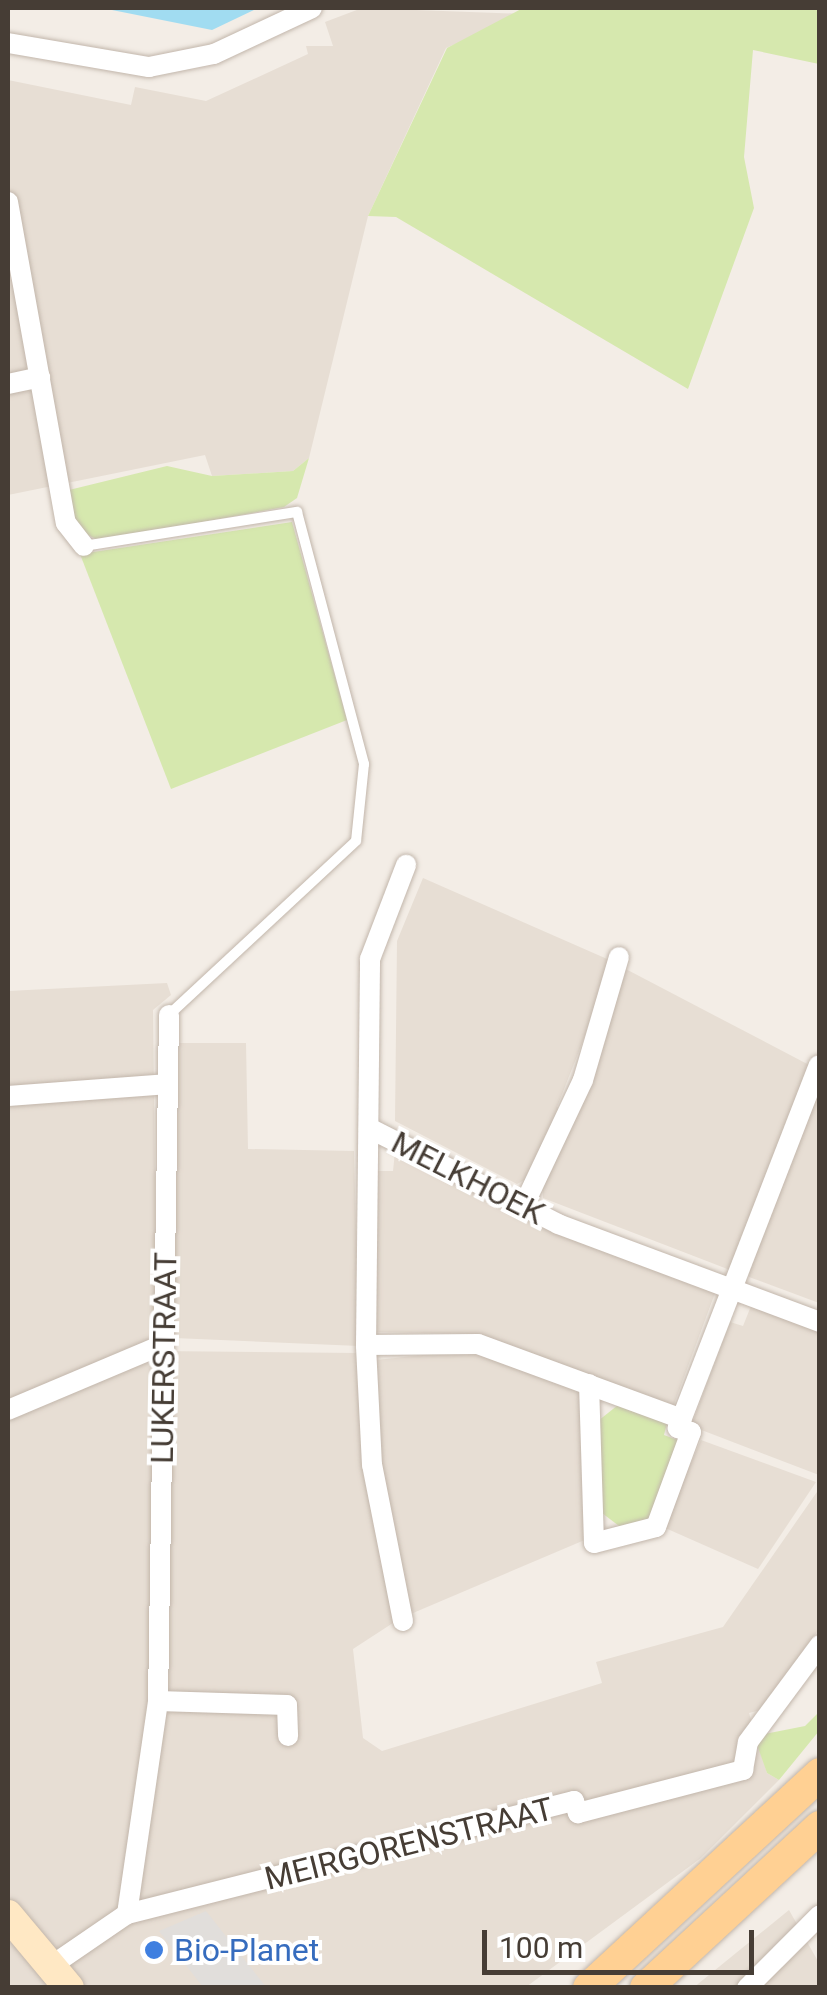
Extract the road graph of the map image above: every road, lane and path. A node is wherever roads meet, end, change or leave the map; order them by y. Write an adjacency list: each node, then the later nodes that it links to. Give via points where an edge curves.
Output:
1 (312, 8): 2 (street, via 214,54 149,68)
2 (8, 42)
3 (8, 202): 4 (street)
4 (40, 377): 5 (street); 6 (street, via 66,523)
5 (8, 384)
6 (84, 546): 9 (lane, via 297,512 364,764 356,841)
7 (406, 865): 13 (street, MELKHOEK, via 370,959)
8 (620, 957): 14 (street, via 583,1080)
9 (168, 1015): 11 (street, LUKERSTRAAT)
10 (819, 1066): 15 (street)
11 (166, 1084): 12 (street); 17 (street, LUKERSTRAAT)
12 (8, 1096)
13 (369, 1128): 14 (street, MELKHOEK); 18 (street)
14 (523, 1207): 15 (street, MELKHOEK)
15 (730, 1289): 16 (street, MELKHOEK); 21 (street)
16 (820, 1322)
17 (164, 1344): 20 (street); 24 (street, LUKERSTRAAT)
18 (366, 1345): 19 (street, via 478,1344); 22 (street, via 372,1465)
19 (589, 1384): 21 (street); 21 (street, via 594,1543 656,1526 691,1432 678,1428)
20 (8, 1410)
21 (682, 1419)
22 (403, 1620)
23 (820, 1645): 28 (street, MEIRGORENSTRAAT, via 748,1742 743,1770 578,1813 574,1801)
24 (158, 1701): 25 (street, via 290,1696); 28 (street, LUKERSTRAAT)
25 (288, 1736)
26 (820, 1774): 32 (main road)
27 (820, 1827): 33 (main road)
28 (127, 1914): 31 (street, MEIRGORENSTRAAT)
29 (8, 1915): 31 (street)
30 (820, 1916): 34 (street)
31 (60, 1976)
32 (589, 1988)
33 (646, 1988)
34 (747, 1988)

